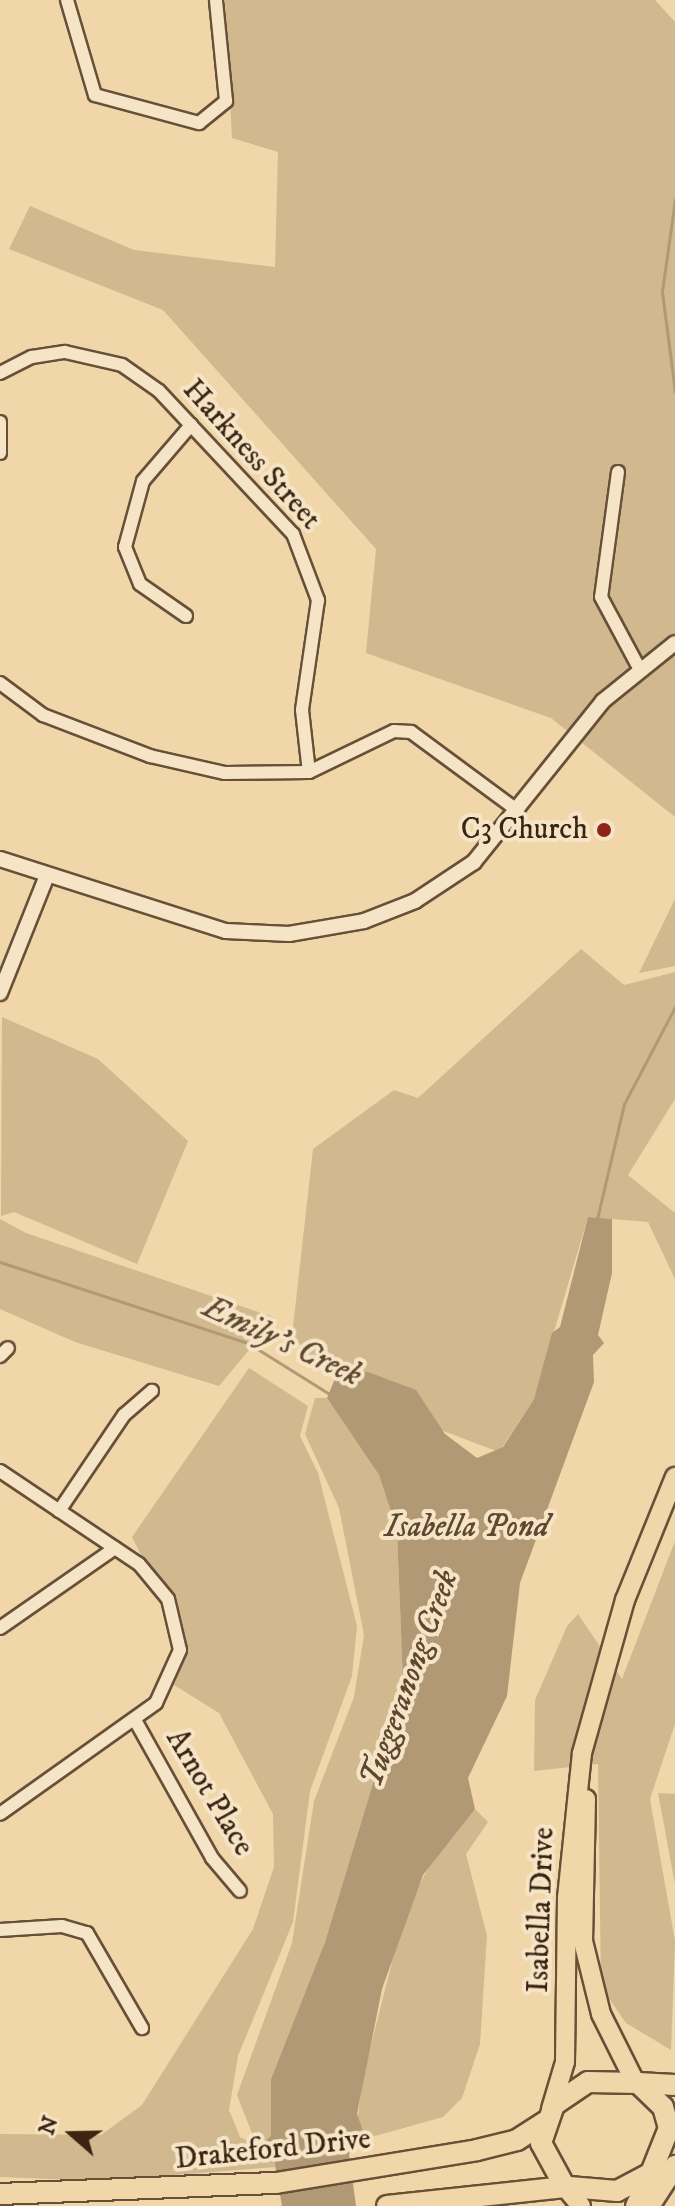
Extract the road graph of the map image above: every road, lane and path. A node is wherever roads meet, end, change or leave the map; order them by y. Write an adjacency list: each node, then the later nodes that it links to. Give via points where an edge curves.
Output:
1 (67, 0): 2 (street, via 95,95 199,123 226,101)
2 (216, 0)
3 (0, 373): 5 (street, Harkness Street, via 43,354 99,357 142,377)
4 (0, 422): 6 (street)
5 (191, 425): 8 (street, via 143,481 125,547 140,584); 12 (street, Harkness Street, via 293,534 314,577 318,622 302,710)
6 (0, 453)
7 (618, 472): 10 (street, via 601,597)
8 (186, 616)
9 (675, 643): 10 (street)
10 (639, 668): 13 (street, via 598,707)
11 (0, 683): 12 (street, via 43,715 150,756 225,773)
12 (309, 772): 13 (street, via 394,731 411,732)
13 (518, 811): 15 (street, via 446,883 382,915 327,929 270,935 212,929)
14 (0, 859): 15 (street)
15 (46, 878): 16 (street)
16 (0, 993)
17 (152, 1391): 20 (street, via 124,1415)
18 (0, 1471): 20 (street)
19 (675, 1477): 23 (main road, Isabella Drive, via 625,1600)
20 (59, 1511): 21 (street)
21 (115, 1548): 22 (street); 24 (street, via 155,1581 178,1629 169,1687)
22 (0, 1628)
23 (595, 1713): 29 (main road, Isabella Drive, via 583,1941 601,2014); 31 (main road, Isabella Drive, via 574,1809 565,2062)
24 (135, 1720): 25 (street); 26 (street, Arnot Place, via 212,1858)
25 (0, 1814)
26 (240, 1891)
27 (0, 1930): 28 (street, via 62,1926 87,1933)
28 (142, 2028)
29 (637, 2083): 30 (highway); 31 (highway, via 588,2082); 33 (highway, via 666,2115)
30 (675, 2085)
31 (548, 2116): 34 (highway, via 542,2153); 35 (highway, Drakeford Drive, via 505,2144 361,2171 139,2194)
32 (675, 2147): 33 (highway)
33 (660, 2168): 34 (highway, via 617,2191); 38 (main road); 39 (highway)
34 (567, 2187): 36 (highway); 37 (main road)
35 (0, 2194)
36 (387, 2206)
37 (581, 2206)
38 (635, 2206)
39 (649, 2206)

